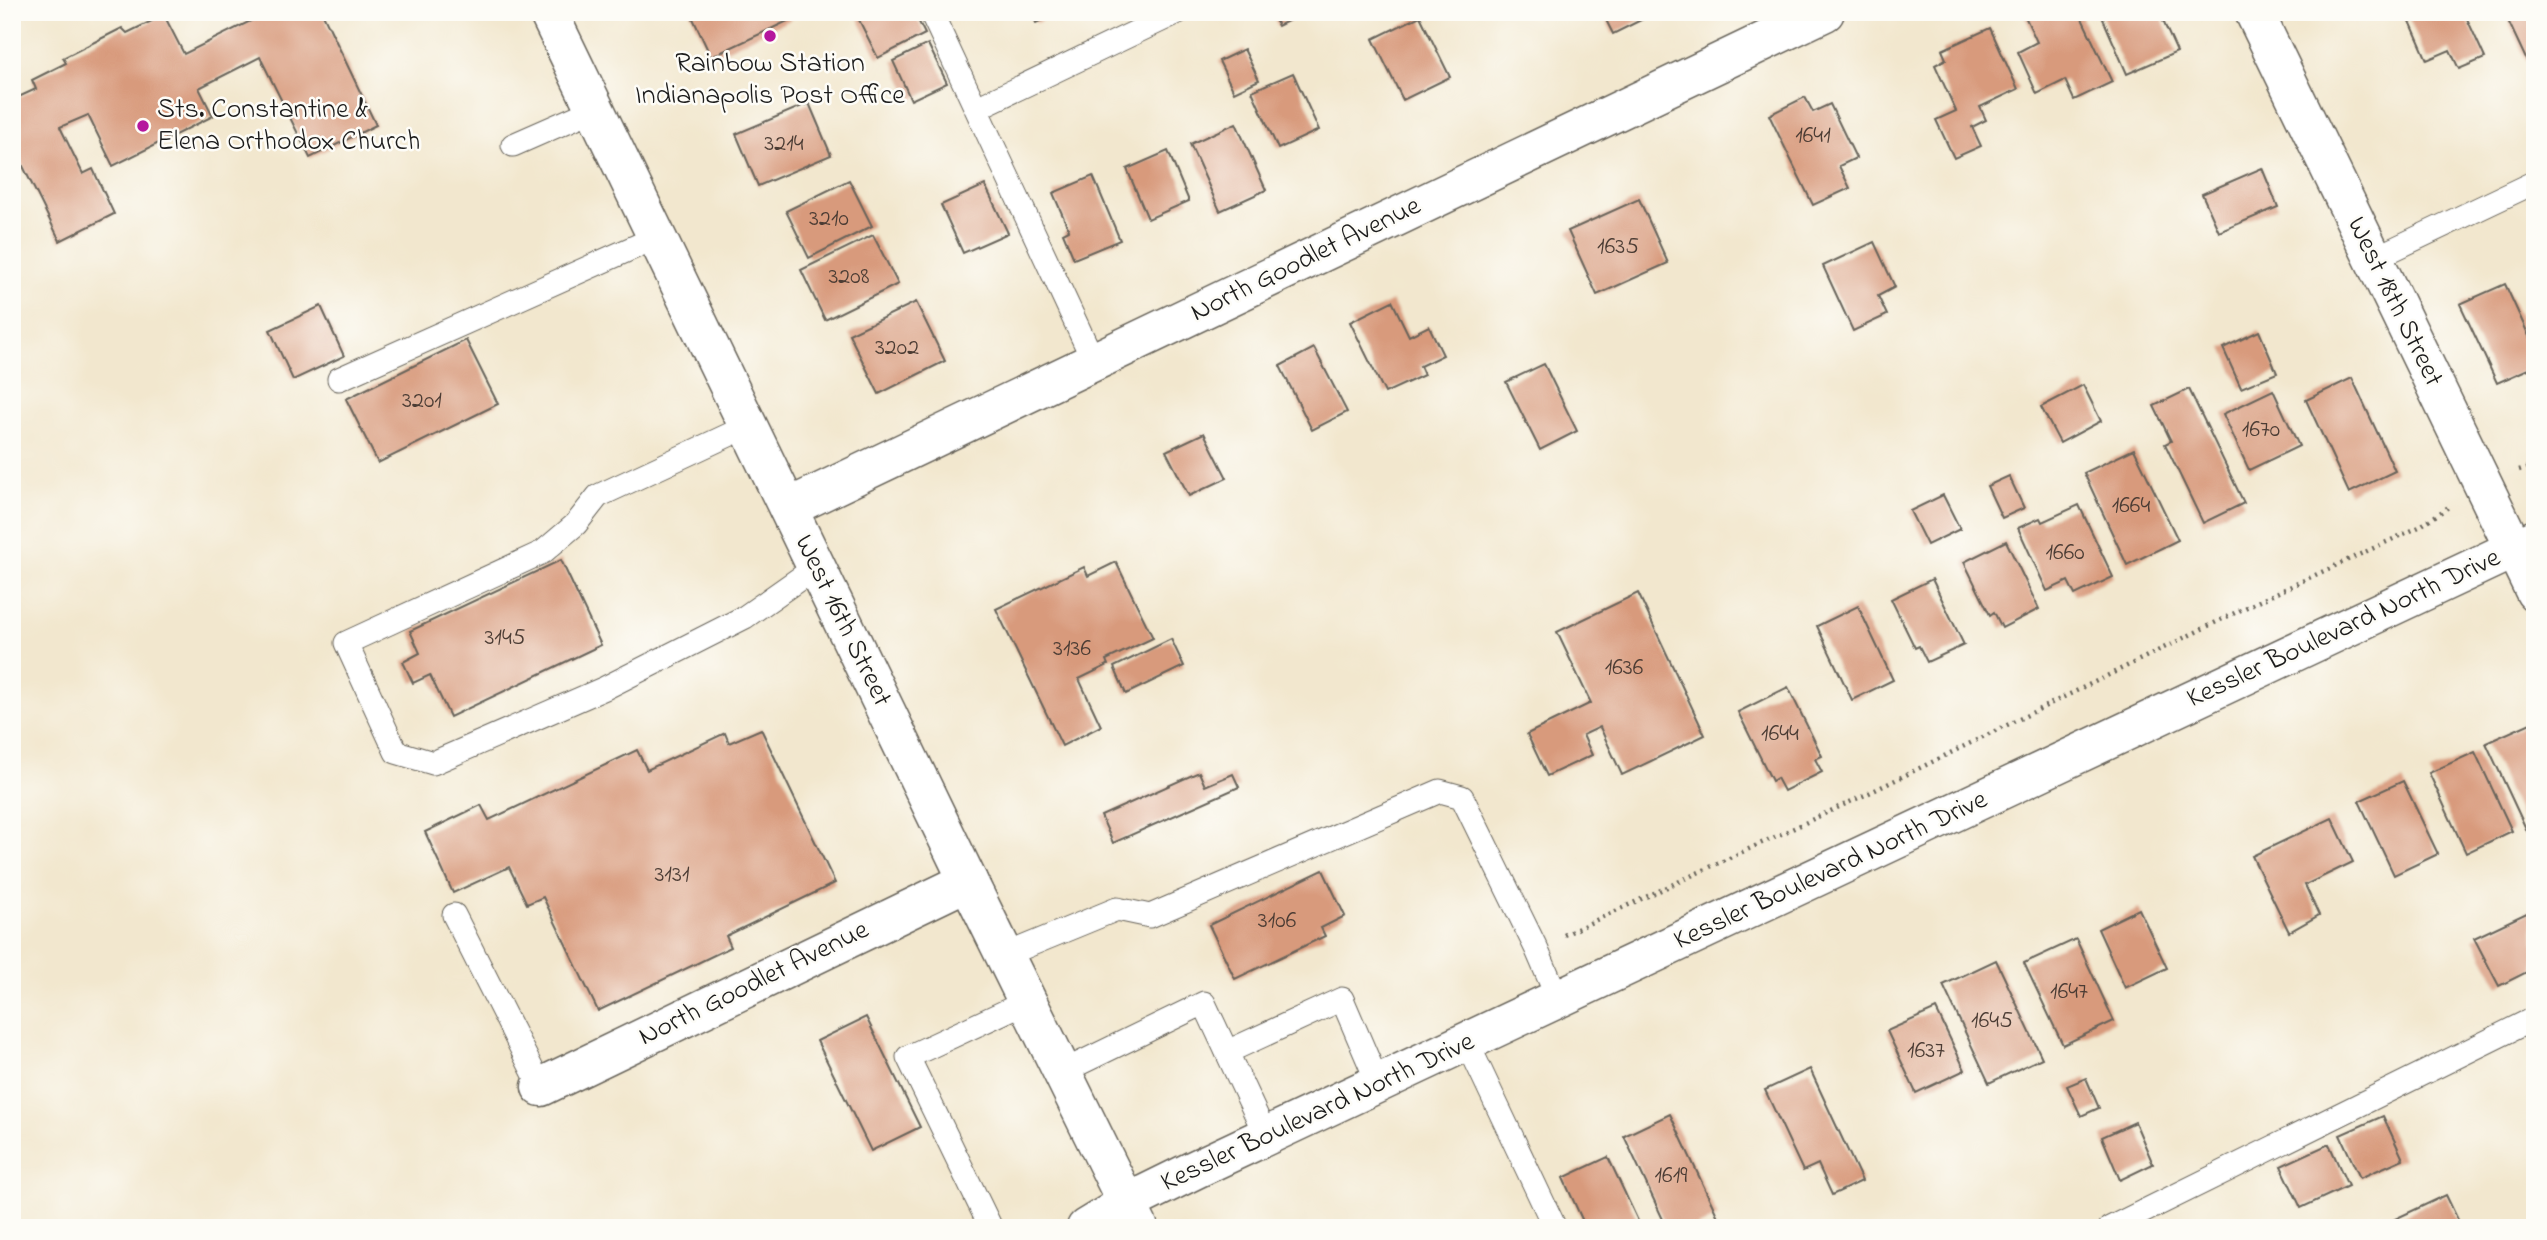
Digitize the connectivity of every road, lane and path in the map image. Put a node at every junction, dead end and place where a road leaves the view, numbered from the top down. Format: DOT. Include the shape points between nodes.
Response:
graph roads {
  1 [pos="931,12"];
  2 [pos="1178,12"];
  3 [pos="1825,12"];
  4 [pos="2254,12"];
  5 [pos="556,15"];
  6 [pos="977,108"];
  7 [pos="595,109"];
  8 [pos="513,145"];
  9 [pos="2535,182"];
  10 [pos="657,237"];
  11 [pos="2374,259"];
  12 [pos="1094,362"];
  13 [pos="339,379"];
  14 [pos="748,426"];
  15 [pos="2535,465"];
  16 [pos="2481,482"];
  17 [pos="788,508"];
  18 [pos="2524,544"];
  19 [pos="817,567"];
  20 [pos="2535,592"];
  21 [pos="968,881"];
  22 [pos="454,915"];
  23 [pos="1536,948"];
  24 [pos="1005,955"];
  25 [pos="1558,999"];
  26 [pos="1028,1001"];
  27 [pos="2535,1018"];
  28 [pos="1467,1042"];
  29 [pos="1227,1052"];
  30 [pos="1062,1072"];
  31 [pos="1378,1083"];
  32 [pos="541,1087"];
  33 [pos="1266,1136"];
  34 [pos="1133,1216"];
  35 [pos="992,1228"];
  36 [pos="1086,1228"];
  37 [pos="1555,1228"];
  38 [pos="2110,1228"];
  1 -- 6 [label="lane"];
  2 -- 6 [label="lane"];
  3 -- 12 [label="main road, North Goodlet Avenue"];
  4 -- 11 [label="main road, West 18th Street"];
  5 -- 7 [label="main road, West 16th Street"];
  6 -- 12 [label="lane"];
  7 -- 8 [label="lane"];
  7 -- 10 [label="main road, West 16th Street"];
  9 -- 11 [label="lane"];
  10 -- 13 [label="lane"];
  10 -- 14 [label="main road, West 16th Street"];
  11 -- 16 [label="main road, West 18th Street"];
  12 -- 17 [label="main road, North Goodlet Avenue"];
  14 -- 17 [label="main road, West 16th Street"];
  14 -- 19 [label="lane" via="598,496 576,524 543,552 346,643 396,752 433,763 581,699 746,617"];
  15 -- 16 [label="path"];
  16 -- 18 [label="main road, West 18th Street"];
  16 -- 23 [label="path" via="2419,527"];
  17 -- 19 [label="main road, West 16th Street"];
  18 -- 20 [label="main road, West 18th Street"];
  18 -- 25 [label="main road, Kessler Boulevard North Drive"];
  19 -- 21 [label="main road, West 16th Street"];
  21 -- 24 [label="main road, West 16th Street"];
  21 -- 32 [label="main road, North Goodlet Avenue"];
  22 -- 32 [label="lane"];
  23 -- 24 [label="lane" via="1462,797 1440,791 1150,916 1118,909"];
  23 -- 25 [label="lane"];
  24 -- 26 [label="main road, West 16th Street"];
  25 -- 28 [label="main road, Kessler Boulevard North Drive"];
  26 -- 30 [label="main road, West 16th Street"];
  26 -- 35 [label="lane" via="908,1057"];
  27 -- 38 [label="lane"];
  28 -- 31 [label="main road, Kessler Boulevard North Drive"];
  28 -- 37 [label="lane"];
  29 -- 30 [label="lane" via="1204,1003"];
  29 -- 31 [label="lane" via="1342,999"];
  29 -- 33 [label="lane"];
  30 -- 34 [label="main road, West 16th Street"];
  31 -- 33 [label="main road, Kessler Boulevard North Drive"];
  33 -- 34 [label="main road, Kessler Boulevard North Drive"];
  34 -- 36 [label="main road, Kessler Boulevard North Drive"];
}
